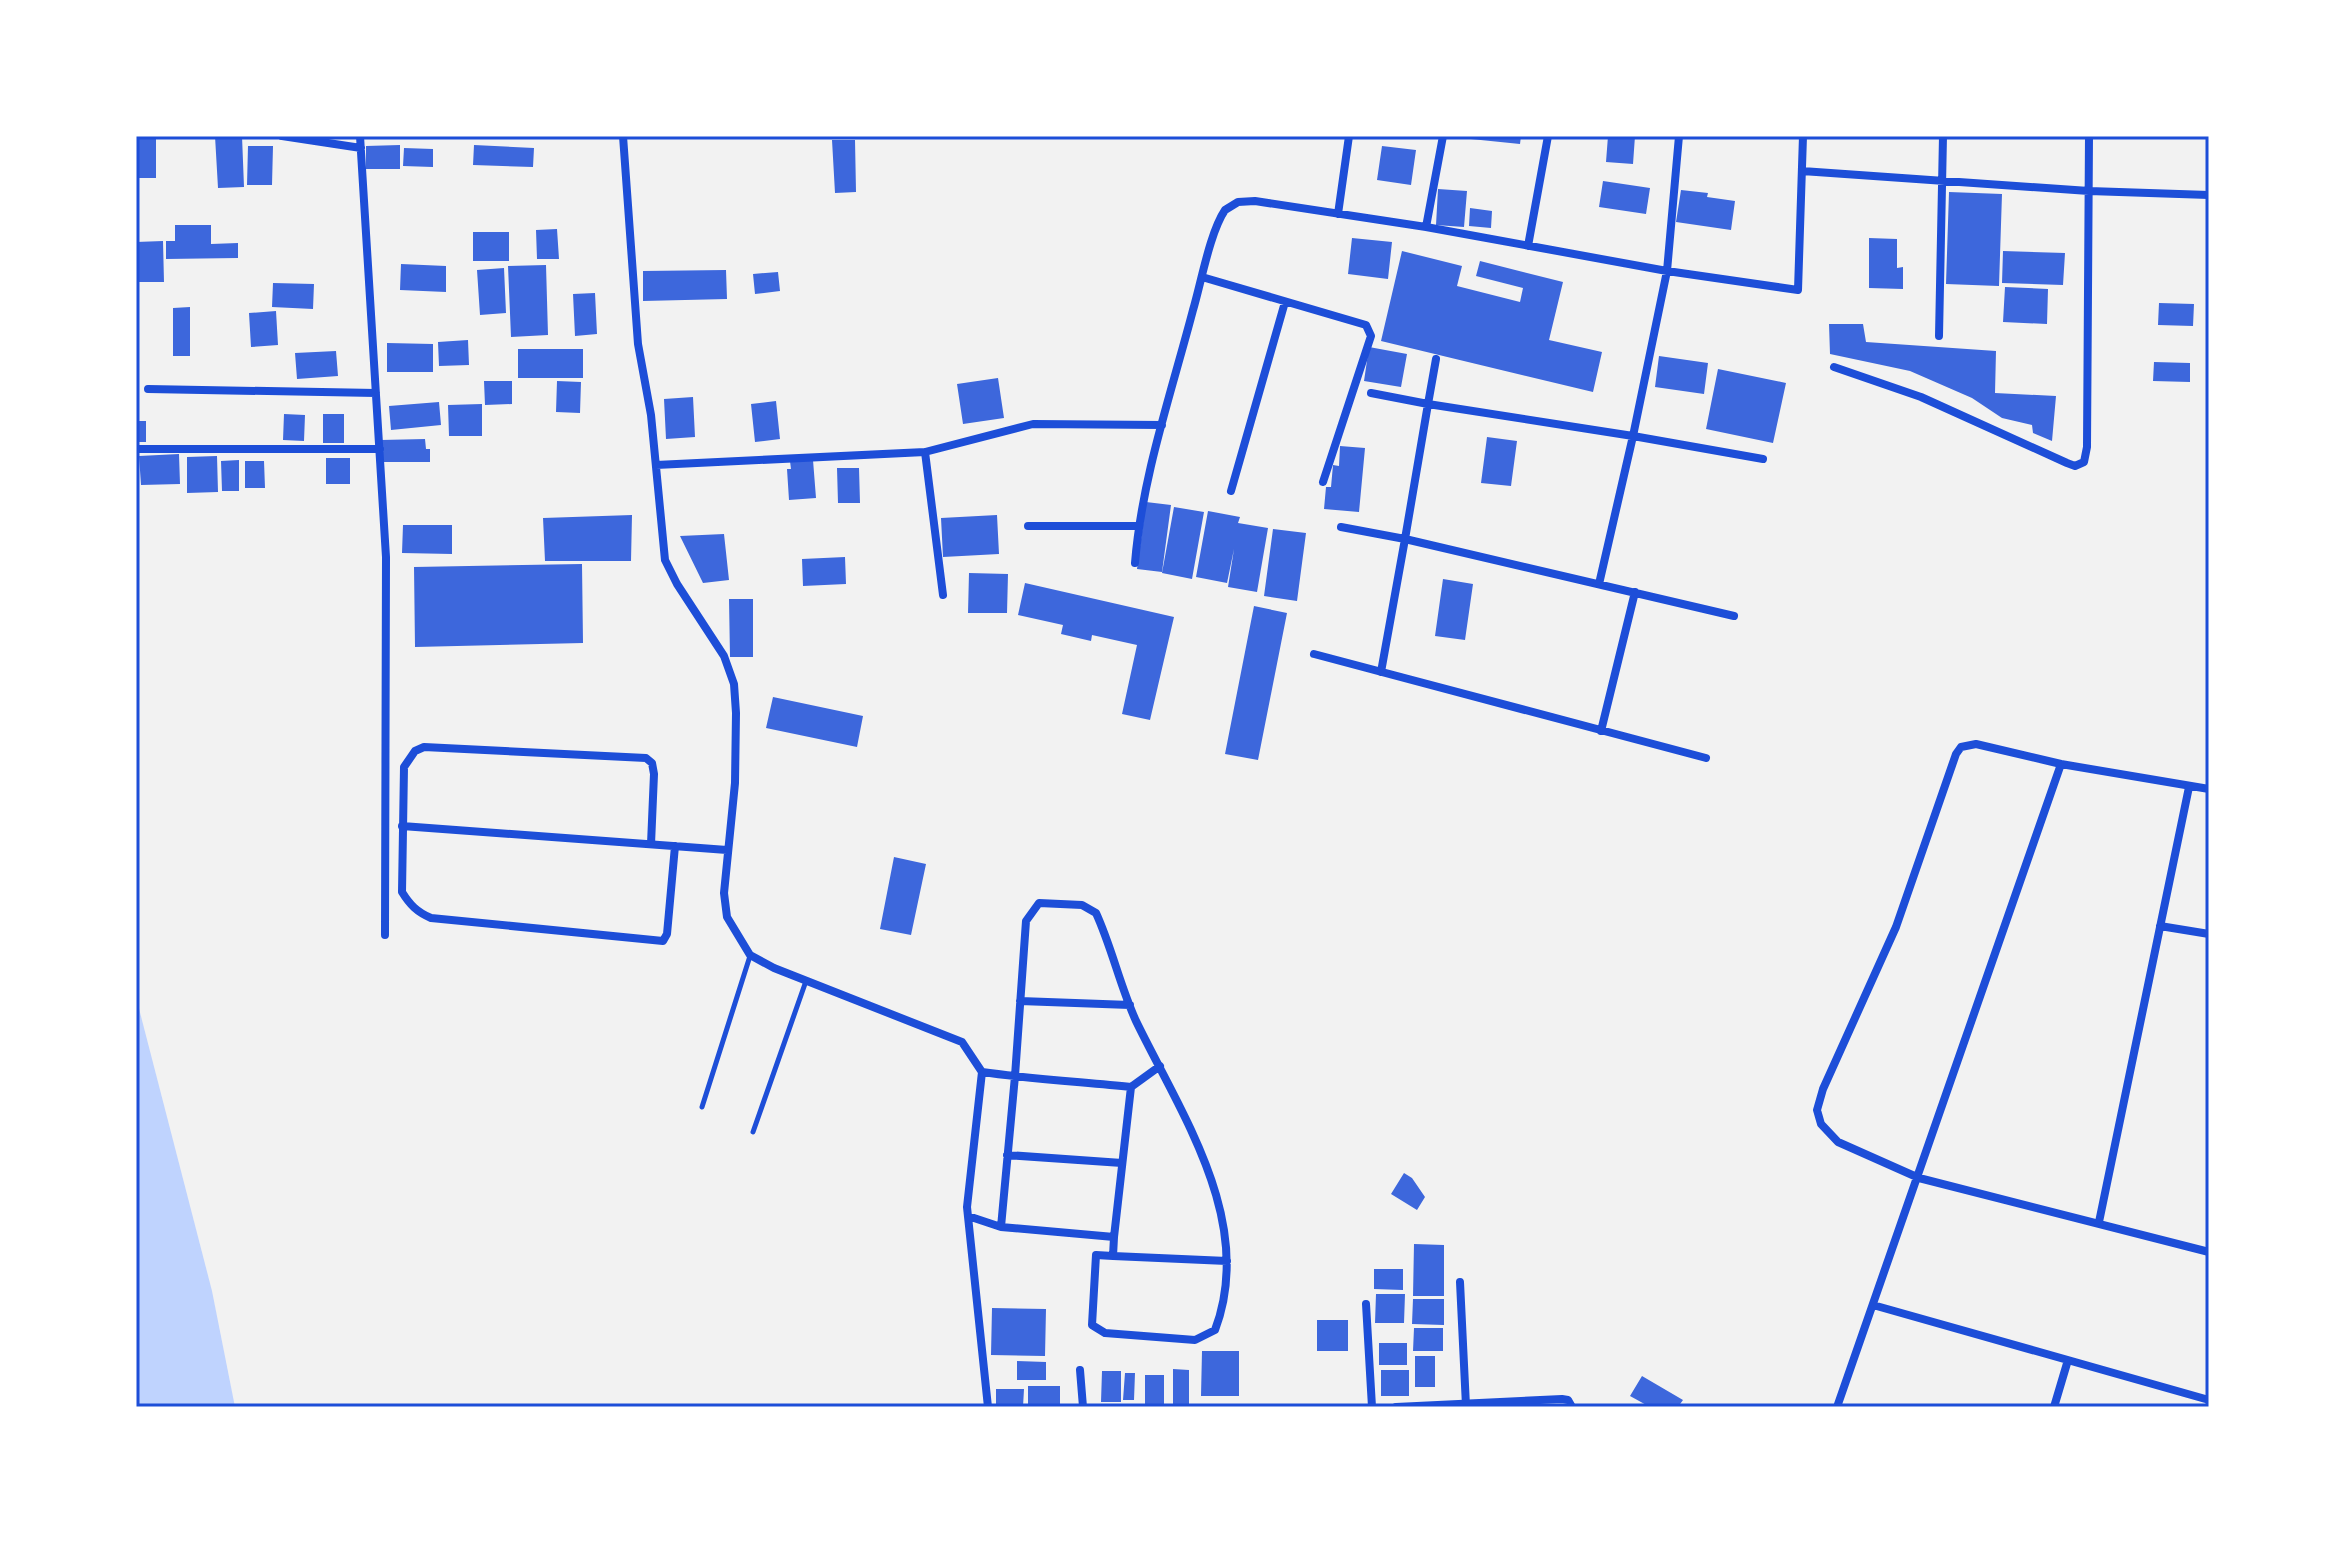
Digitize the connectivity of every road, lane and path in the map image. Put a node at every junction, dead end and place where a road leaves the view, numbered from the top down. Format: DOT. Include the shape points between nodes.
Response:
graph roads {
  1 [pos="282,136"];
  2 [pos="360,136"];
  3 [pos="623,136"];
  4 [pos="1349,136"];
  5 [pos="1443,136"];
  6 [pos="1548,136"];
  7 [pos="1679,136"];
  8 [pos="1803,136"];
  9 [pos="1943,136"];
  10 [pos="2089,136"];
  11 [pos="361,148"];
  12 [pos="1802,171"];
  13 [pos="1941,181"];
  14 [pos="2089,191"];
  15 [pos="2209,195"];
  16 [pos="1338,214"];
  17 [pos="1426,227"];
  18 [pos="1528,246"];
  19 [pos="1667,271"];
  20 [pos="1202,277"];
  21 [pos="1285,302"];
  22 [pos="1939,336"];
  23 [pos="1436,359"];
  24 [pos="1834,367"];
  25 [pos="148,389"];
  26 [pos="376,393"];
  27 [pos="1371,393"];
  28 [pos="1428,404"];
  29 [pos="1162,425"];
  30 [pos="1633,436"];
  31 [pos="136,449"];
  32 [pos="380,449"];
  33 [pos="925,452"];
  34 [pos="1763,459"];
  35 [pos="656,465"];
  36 [pos="1323,482"];
  37 [pos="1231,491"];
  38 [pos="1028,526"];
  39 [pos="1138,526"];
  40 [pos="1341,527"];
  41 [pos="1405,539"];
  42 [pos="1135,563"];
  43 [pos="1599,584"];
  44 [pos="1635,592"];
  45 [pos="943,595"];
  46 [pos="1734,616"];
  47 [pos="1314,654"];
  48 [pos="1381,672"];
  49 [pos="1601,731"];
  50 [pos="1706,758"];
  51 [pos="2061,764"];
  52 [pos="2189,787"];
  53 [pos="2209,789"];
  54 [pos="402,826"];
  55 [pos="651,844"];
  56 [pos="675,846"];
  57 [pos="727,850"];
  58 [pos="2160,926"];
  59 [pos="2209,934"];
  60 [pos="385,935"];
  61 [pos="750,955"];
  62 [pos="806,981"];
  63 [pos="1020,1001"];
  64 [pos="1130,1005"];
  65 [pos="1160,1066"];
  66 [pos="982,1072"];
  67 [pos="1015,1076"];
  68 [pos="1131,1087"];
  69 [pos="702,1107"];
  70 [pos="753,1132"];
  71 [pos="1007,1155"];
  72 [pos="1122,1163"];
  73 [pos="1919,1178"];
  74 [pos="968,1216"];
  75 [pos="2099,1222"];
  76 [pos="1001,1227"];
  77 [pos="1114,1237"];
  78 [pos="2209,1252"];
  79 [pos="1113,1256"];
  80 [pos="1227,1261"];
  81 [pos="1460,1282"];
  82 [pos="1366,1304"];
  83 [pos="1873,1305"];
  84 [pos="2068,1360"];
  85 [pos="1080,1370"];
  86 [pos="2209,1400"];
  87 [pos="1466,1405"];
  88 [pos="988,1407"];
  89 [pos="1083,1407"];
  90 [pos="1372,1407"];
  91 [pos="1396,1407"];
  92 [pos="1572,1407"];
  93 [pos="1837,1407"];
  94 [pos="2054,1407"];
  1 -- 11 [label="street"];
  2 -- 11 [label="street"];
  3 -- 35 [label="street" via="638,344"];
  4 -- 16 [label="street"];
  5 -- 17 [label="street"];
  6 -- 18 [label="street"];
  7 -- 19 [label="street"];
  8 -- 12 [label="street"];
  9 -- 13 [label="street"];
  10 -- 14 [label="street"];
  11 -- 26 [label="street"];
  12 -- 13 [label="street"];
  12 -- 19 [label="street" via="1798,290"];
  13 -- 14 [label="street"];
  13 -- 22 [label="street"];
  14 -- 15 [label="street"];
  14 -- 24 [label="street" via="2084,462 2067,463 1921,397"];
  16 -- 17 [label="street"];
  16 -- 20 [label="street" via="1238,202 1221,216"];
  17 -- 18 [label="street"];
  18 -- 19 [label="street"];
  19 -- 30 [label="street"];
  20 -- 21 [label="street"];
  20 -- 29 [label="street"];
  21 -- 36 [label="street" via="1370,330"];
  21 -- 37 [label="street"];
  23 -- 28 [label="street"];
  25 -- 26 [label="street"];
  26 -- 32 [label="street"];
  27 -- 28 [label="street"];
  28 -- 30 [label="street"];
  28 -- 41 [label="street"];
  29 -- 33 [label="street" via="1033,424"];
  29 -- 39 [label="street"];
  30 -- 34 [label="street"];
  30 -- 43 [label="street"];
  31 -- 32 [label="street"];
  32 -- 60 [label="street" via="386,557"];
  33 -- 35 [label="street"];
  33 -- 45 [label="street"];
  35 -- 57 [label="street" via="665,560 724,656 734,684 735,783"];
  38 -- 39 [label="street"];
  39 -- 42 [label="street"];
  40 -- 41 [label="street"];
  41 -- 43 [label="street"];
  41 -- 48 [label="street"];
  43 -- 44 [label="street"];
  44 -- 46 [label="street"];
  44 -- 49 [label="street"];
  47 -- 48 [label="street"];
  48 -- 49 [label="street"];
  49 -- 50 [label="street"];
  51 -- 52 [label="street"];
  51 -- 73 [label="street"];
  51 -- 73 [label="street" via="1976,744 1961,747 1896,927 1823,1089 1817,1110 1821,1124 1838,1142"];
  52 -- 53 [label="street"];
  52 -- 58 [label="street"];
  54 -- 55 [label="street"];
  54 -- 55 [label="street" via="404,767 424,747 638,757 652,763 654,774"];
  54 -- 56 [label="street" via="402,892 420,914 655,942 667,934"];
  55 -- 56 [label="street"];
  56 -- 57 [label="street"];
  57 -- 61 [label="street" via="727,917"];
  58 -- 59 [label="street"];
  58 -- 75 [label="street"];
  61 -- 62 [label="street"];
  61 -- 69 [label="lane"];
  62 -- 66 [label="street" via="962,1042"];
  62 -- 70 [label="lane"];
  63 -- 64 [label="street"];
  63 -- 64 [label="street" via="1026,921 1039,903 1082,905 1096,913"];
  63 -- 67 [label="street"];
  64 -- 65 [label="street"];
  65 -- 68 [label="street"];
  65 -- 80 [label="street" via="1211,1180"];
  66 -- 67 [label="street"];
  66 -- 74 [label="street"];
  67 -- 68 [label="street"];
  67 -- 71 [label="street"];
  68 -- 72 [label="street"];
  71 -- 72 [label="street"];
  71 -- 76 [label="street"];
  72 -- 77 [label="street"];
  73 -- 75 [label="street"];
  73 -- 83 [label="street"];
  74 -- 76 [label="street"];
  74 -- 88 [label="street"];
  75 -- 78 [label="street"];
  76 -- 77 [label="street"];
  77 -- 79 [label="street"];
  79 -- 80 [label="street"];
  79 -- 80 [label="street" via="1096,1255 1092,1325 1105,1333 1195,1340 1215,1330"];
  81 -- 87 [label="street"];
  82 -- 90 [label="street"];
  83 -- 84 [label="street"];
  83 -- 93 [label="street"];
  84 -- 86 [label="street"];
  84 -- 94 [label="street"];
  85 -- 89 [label="street"];
  87 -- 91 [label="street"];
  87 -- 92 [label="street" via="1562,1399"];
}
